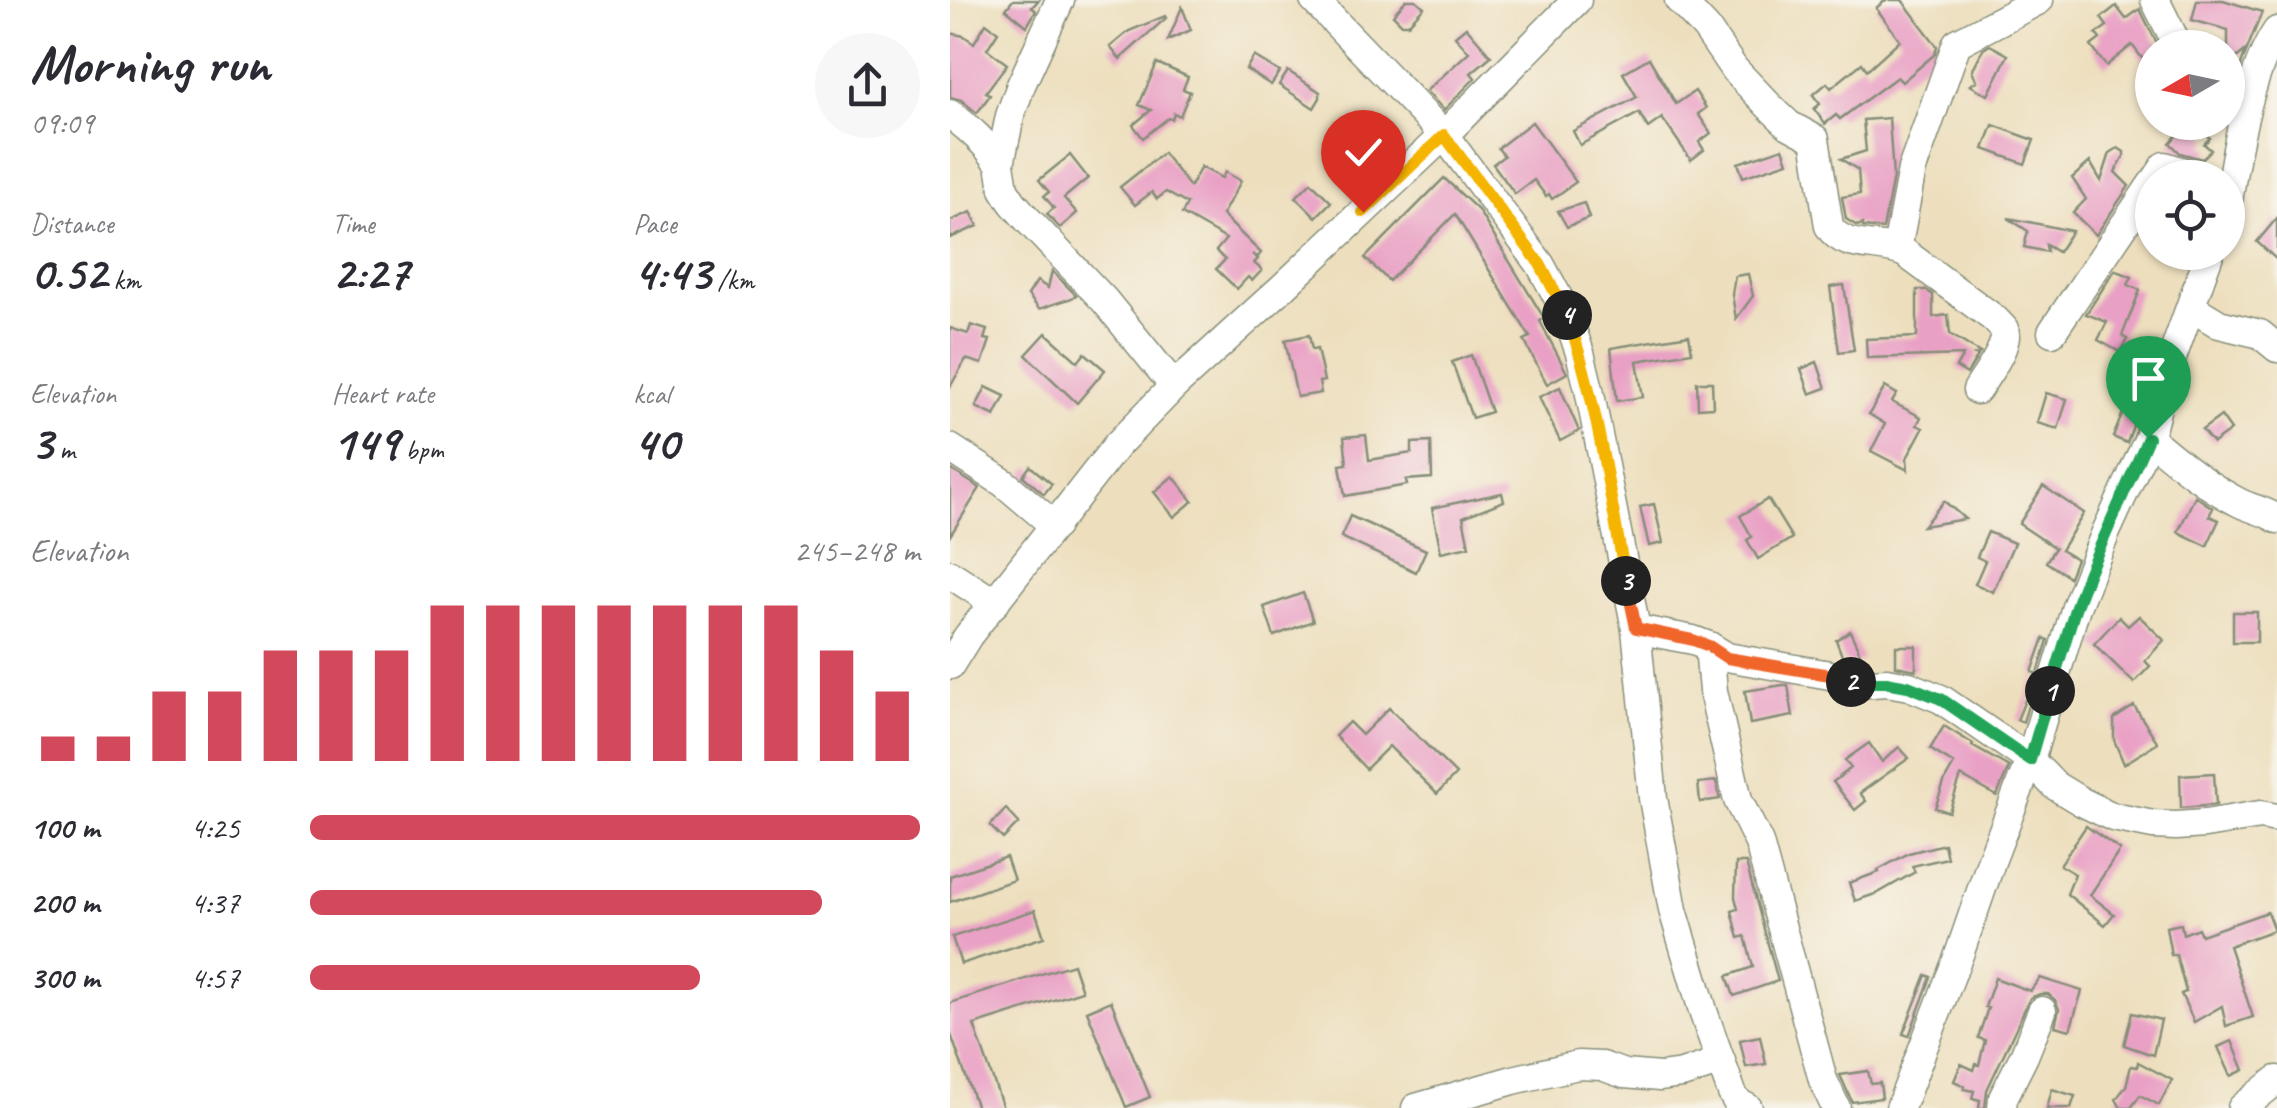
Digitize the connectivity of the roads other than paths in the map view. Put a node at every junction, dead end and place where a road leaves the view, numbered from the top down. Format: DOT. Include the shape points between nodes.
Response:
graph roads {
  1 [pos="1060,0"];
  2 [pos="1314,0"];
  3 [pos="1578,0"];
  4 [pos="1679,0"];
  5 [pos="2038,0"];
  6 [pos="2155,0"];
  7 [pos="2170,30"];
  8 [pos="2277,32"];
  9 [pos="950,114"];
  10 [pos="1444,135"];
  11 [pos="2236,160"];
  12 [pos="1000,164"];
  13 [pos="2135,209"];
  14 [pos="1897,249"];
  15 [pos="2203,270"];
  16 [pos="2190,306"];
  17 [pos="2052,332"];
  18 [pos="2277,348"];
  19 [pos="1174,386"];
  20 [pos="1977,390"];
  21 [pos="2148,438"];
  22 [pos="950,448"];
  23 [pos="2277,519"];
  24 [pos="1056,526"];
  25 [pos="950,574"];
  26 [pos="995,603"];
  27 [pos="1636,628"];
  28 [pos="1709,646"];
  29 [pos="950,666"];
  30 [pos="2030,760"];
  31 [pos="2277,818"];
  32 [pos="2042,1011"];
  33 [pos="1722,1061"];
  34 [pos="2277,1080"];
  35 [pos="1416,1108"];
  36 [pos="1748,1108"];
  37 [pos="1836,1108"];
  38 [pos="1900,1108"];
  39 [pos="2002,1108"];
  40 [pos="2242,1108"];
  1 -- 12 [label="street" via="1021,85"];
  2 -- 10 [label="street"];
  3 -- 10 [label="street"];
  4 -- 14 [label="street" via="1770,107 1815,139 1835,237"];
  5 -- 14 [label="street" via="1957,43 1912,170"];
  6 -- 7 [label="street"];
  8 -- 11 [label="street" via="2263,59"];
  9 -- 12 [label="street"];
  10 -- 19 [label="street"];
  10 -- 27 [label="street" via="1540,264 1566,312 1590,389"];
  12 -- 19 [label="street" via="1013,203 1106,301"];
  13 -- 17 [label="street"];
  14 -- 20 [label="street" via="2003,328 2003,346"];
  15 -- 16 [label="street"];
  16 -- 18 [label="street" via="2219,324 2260,334"];
  16 -- 21 [label="street"];
  19 -- 24 [label="street" via="1117,445"];
  21 -- 23 [label="street" via="2197,478"];
  21 -- 30 [label="street" via="2076,606"];
  22 -- 24 [label="street"];
  24 -- 26 [label="street"];
  25 -- 26 [label="street"];
  26 -- 29 [label="street"];
  27 -- 28 [label="street"];
  27 -- 33 [label="street" via="1652,798 1672,910"];
  28 -- 30 [label="street" via="1727,658 1856,684 1908,686 1941,699"];
  28 -- 37 [label="street" via="1738,800 1759,843"];
  30 -- 31 [label="street" via="2054,785 2113,817 2176,826"];
  30 -- 38 [label="street"];
  32 -- 39 [label="street"];
  33 -- 35 [label="street" via="1660,1077 1578,1066"];
  33 -- 36 [label="street" via="1732,1093"];
  34 -- 40 [label="street"];
}
